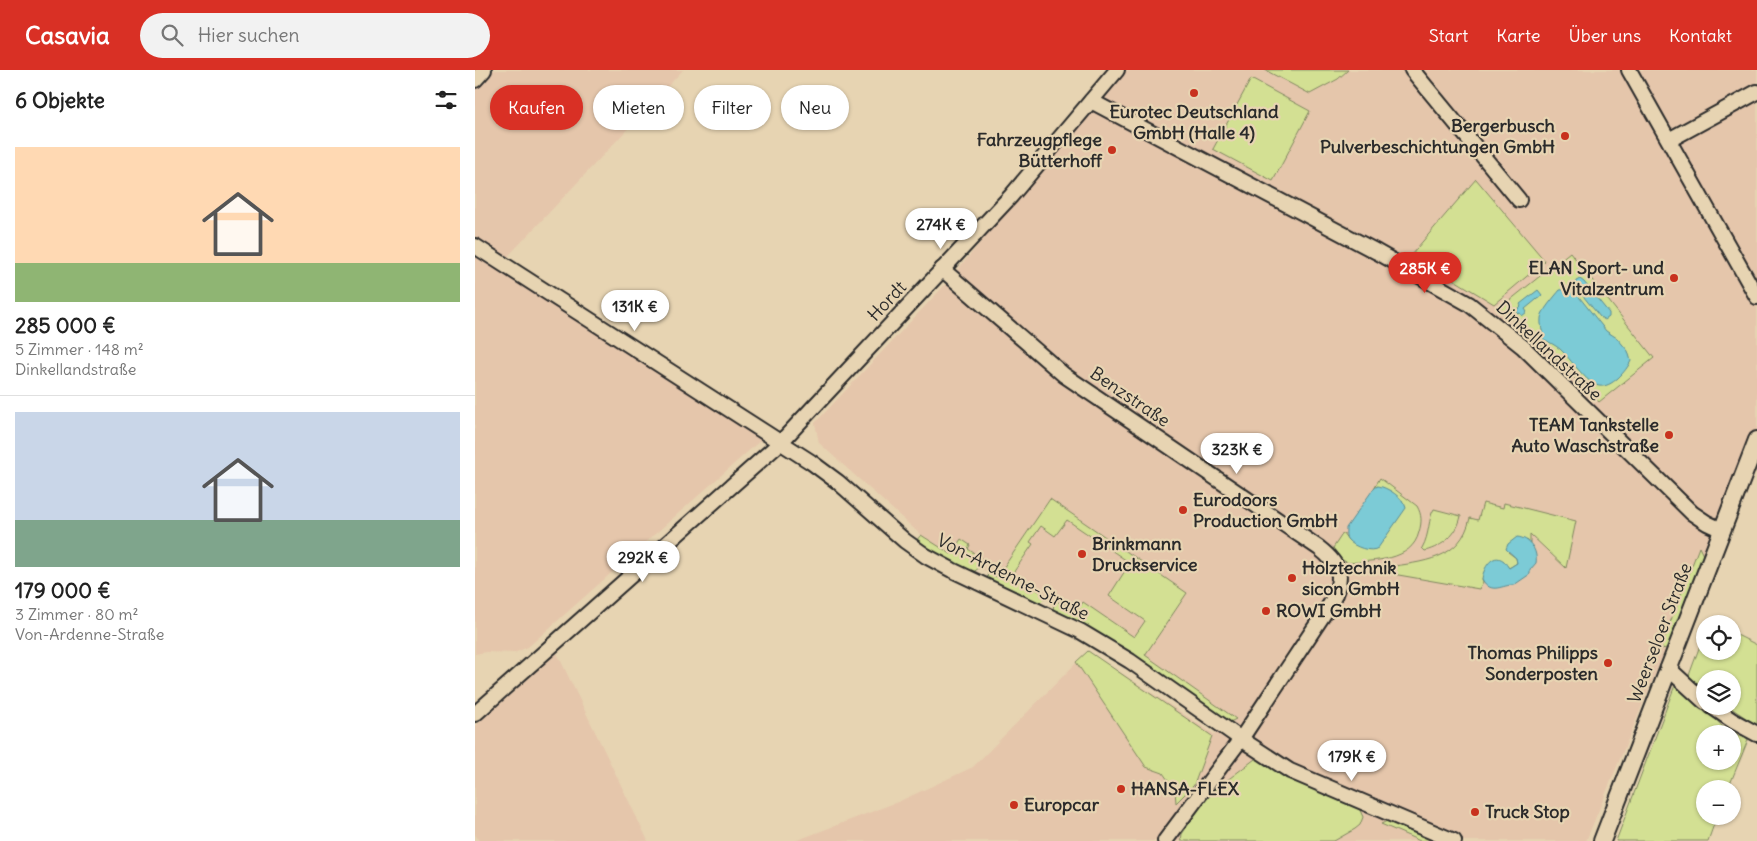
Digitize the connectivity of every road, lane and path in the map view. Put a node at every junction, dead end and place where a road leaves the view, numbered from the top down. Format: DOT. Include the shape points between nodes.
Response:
graph roads {
  1 [pos="484,70"];
  2 [pos="1117,70"];
  3 [pos="1412,70"];
  4 [pos="1629,70"];
  5 [pos="475,80"];
  6 [pos="1757,92"];
  7 [pos="1091,100"];
  8 [pos="1669,140"];
  9 [pos="1519,200"];
  10 [pos="475,246"];
  11 [pos="942,269"];
  12 [pos="1757,297"];
  13 [pos="1757,440"];
  14 [pos="780,443"];
  15 [pos="1722,530"];
  16 [pos="1668,668"];
  17 [pos="1696,694"];
  18 [pos="475,695"];
  19 [pos="488,702"];
  20 [pos="475,714"];
  21 [pos="1723,715"];
  22 [pos="1757,734"];
  23 [pos="1241,739"];
  24 [pos="1165,841"];
  25 [pos="1454,841"];
  26 [pos="1601,841"];
  1 -- 5 [label="street"];
  2 -- 7 [label="street, Hordt"];
  3 -- 9 [label="street"];
  4 -- 8 [label="street"];
  6 -- 8 [label="street"];
  7 -- 11 [label="street, Hordt" via="1011,196"];
  7 -- 15 [label="street, Dinkellandstraße" via="1469,304 1523,347 1692,514"];
  8 -- 12 [label="street"];
  10 -- 14 [label="street, Von-Ardenne-Straße"];
  11 -- 14 [label="street, Hordt"];
  11 -- 23 [label="street, Benzstraße" via="1064,375 1319,548 1337,566 1340,578 1331,603"];
  13 -- 15 [label="street, Weerseloer Straße"];
  14 -- 19 [label="street, Hordt"];
  14 -- 23 [label="street, Von-Ardenne-Straße" via="838,482 926,556 1080,631 1130,661"];
  15 -- 16 [label="street, Weerseloer Straße"];
  16 -- 17 [label="street"];
  16 -- 26 [label="street, Weerseloer Straße"];
  18 -- 19 [label="street"];
  19 -- 20 [label="street, Hordt"];
  21 -- 22 [label="street"];
  23 -- 24 [label="street, Benzstraße"];
  23 -- 25 [label="street, Von-Ardenne-Straße" via="1290,771"];
}
